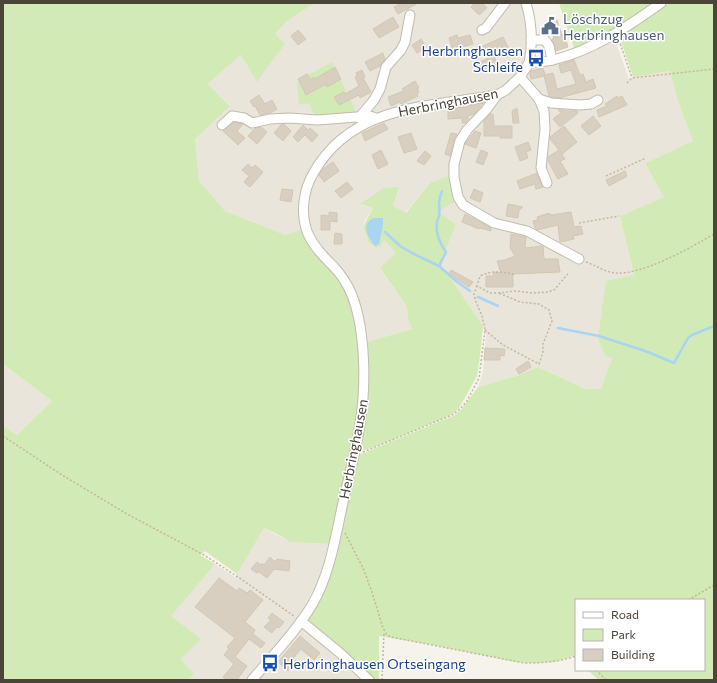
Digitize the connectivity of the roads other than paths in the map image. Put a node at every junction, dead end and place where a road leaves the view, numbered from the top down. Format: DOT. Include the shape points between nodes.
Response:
graph roads {
  1 [pos="505,3"];
  2 [pos="526,3"];
  3 [pos="661,3"];
  4 [pos="410,15"];
  5 [pos="482,30"];
  6 [pos="531,40"];
  7 [pos="552,60"];
  8 [pos="529,63"];
  9 [pos="520,77"];
  10 [pos="497,95"];
  11 [pos="539,99"];
  12 [pos="598,100"];
  13 [pos="359,117"];
  14 [pos="376,118"];
  15 [pos="222,125"];
  16 [pos="353,131"];
  17 [pos="547,183"];
  18 [pos="579,259"];
  19 [pos="301,621"];
  20 [pos="252,680"];
  21 [pos="369,680"];
  1 -- 5 [label="street"];
  2 -- 6 [label="street"];
  3 -- 7 [label="street" via="617,34 583,51"];
  4 -- 13 [label="street, Herbringhausen" via="401,50 386,67 374,100"];
  6 -- 7 [label="street" via="545,40"];
  6 -- 8 [label="street"];
  7 -- 8 [label="street"];
  8 -- 9 [label="street, Herbringhausen"];
  9 -- 10 [label="street, Herbringhausen"];
  9 -- 11 [label="street"];
  10 -- 14 [label="street, Herbringhausen" via="418,107"];
  10 -- 18 [label="street" via="460,141 454,164 458,197 462,205 494,223 527,231"];
  11 -- 12 [label="street" via="551,103 580,105"];
  11 -- 17 [label="street" via="544,111 545,129 541,168"];
  13 -- 14 [label="street, Herbringhausen"];
  13 -- 15 [label="street, Herbringhausen" via="317,120 270,119 252,123 244,118 232,116"];
  13 -- 16 [label="street, Herbringhausen" via="352,128"];
  14 -- 16 [label="street, Herbringhausen"];
  16 -- 19 [label="street, Herbringhausen" via="319,163 309,180 304,196 303,207 309,236 344,280 354,298 359,318 363,392 360,426 324,578"];
  19 -- 20 [label="street, Herbringhausen"];
  19 -- 21 [label="street"];
}
